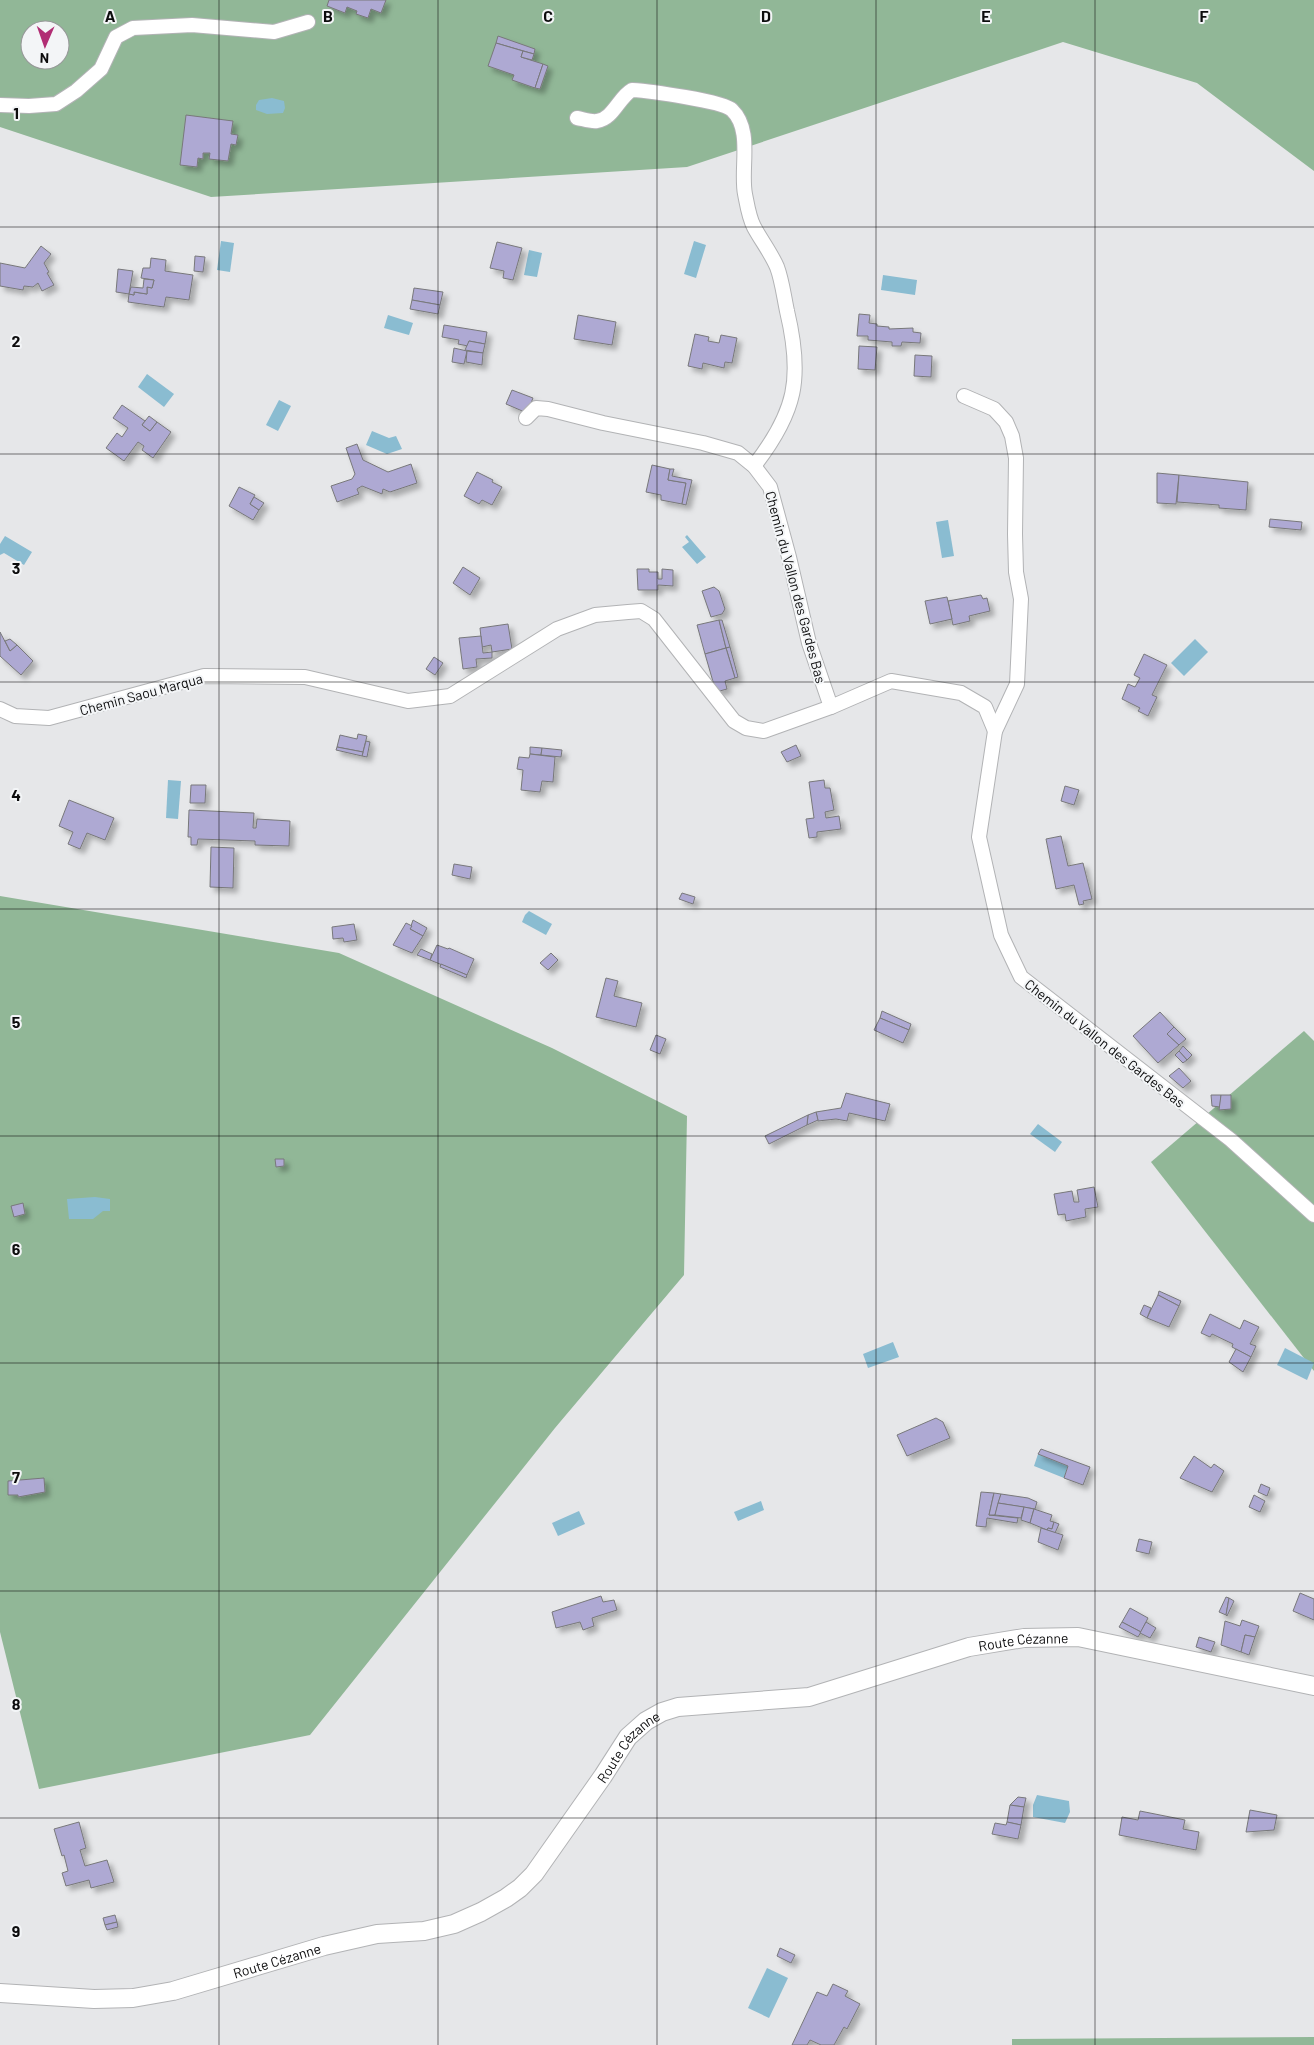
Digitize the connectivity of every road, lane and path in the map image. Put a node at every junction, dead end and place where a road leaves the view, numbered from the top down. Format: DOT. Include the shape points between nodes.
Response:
graph roads {
  1 [pos="308,22"];
  2 [pos="0,105"];
  3 [pos="577,118"];
  4 [pos="964,396"];
  5 [pos="526,418"];
  6 [pos="754,466"];
  7 [pos="831,707"];
  8 [pos="0,709"];
  9 [pos="995,731"];
  10 [pos="1314,1215"];
  11 [pos="1314,1686"];
  12 [pos="0,1993"];
  1 -- 2 [label="street" via="274,32 192,25 133,28 116,37 101,69 56,104"];
  3 -- 6 [label="street" via="597,121 608,116 632,90 718,103 731,108 739,118 744,136 745,192 753,225 777,267 794,342 796,378 786,418"];
  4 -- 9 [label="street, Chemin du Vallon des Gardes Bas" via="994,409 1006,422 1016,458 1016,572 1021,599 1017,684"];
  5 -- 6 [label="street, Chemin du Vallon des Gardes Bas" via="536,408 548,408 703,443 738,453"];
  6 -- 7 [label="street, Chemin du Vallon des Gardes Bas" via="770,487 809,643"];
  7 -- 8 [label="street, Chemin Saou Marqua" via="764,731 746,728 734,721 654,619 641,611 595,616 556,629 450,696 408,701 305,677 204,676 49,718 15,716"];
  7 -- 9 [label="street" via="891,681 961,693 985,706"];
  9 -- 10 [label="street, Chemin du Vallon des Gardes Bas" via="979,837 1001,935 1021,977 1231,1140"];
  11 -- 12 [label="street, Route Cézanne" via="1078,1637 1024,1638 969,1647 809,1697 678,1707 646,1721 628,1737 534,1874 520,1888 454,1924 424,1931 377,1934 324,1946 173,1990 133,1998"];
}
